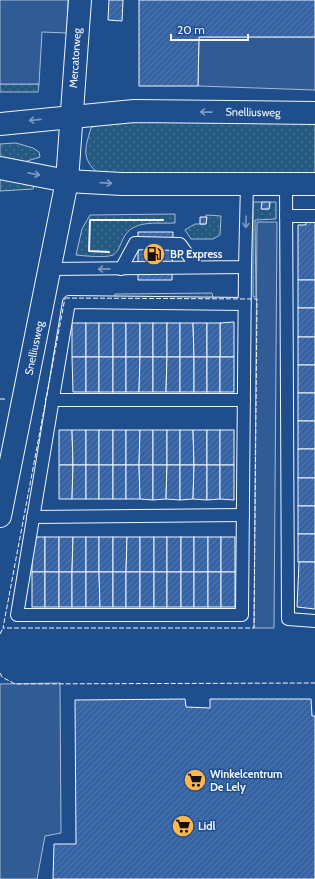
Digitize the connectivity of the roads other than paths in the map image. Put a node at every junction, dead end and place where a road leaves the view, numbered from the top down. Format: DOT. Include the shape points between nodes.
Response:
graph roads {
  1 [pos="80,0"];
  2 [pos="315,113"];
  3 [pos="71,116"];
  4 [pos="0,124"];
  5 [pos="0,168"];
  6 [pos="67,181"];
  7 [pos="247,183"];
  8 [pos="286,184"];
  9 [pos="315,184"];
  10 [pos="286,216"];
  11 [pos="315,216"];
  12 [pos="197,267"];
  13 [pos="245,267"];
  14 [pos="121,268"];
  15 [pos="50,269"];
  16 [pos="245,304"];
  17 [pos="52,400"];
  18 [pos="244,400"];
  19 [pos="243,514"];
  20 [pos="0,516"];
  21 [pos="33,517"];
  22 [pos="315,621"];
  1 -- 3 [label="street, Mercatorweg"];
  2 -- 3 [label="street, Snelliusweg, one-way" via="134,111"];
  3 -- 4 [label="street, Snelliusweg, one-way"];
  3 -- 6 [label="street, Snelliusweg"];
  5 -- 6 [label="street, one-way"];
  6 -- 7 [label="street, one-way" via="122,184"];
  6 -- 15 [label="street, Snelliusweg"];
  7 -- 8 [label="street"];
  7 -- 13 [label="lane, one-way"];
  8 -- 9 [label="street"];
  8 -- 10 [label="lane"];
  10 -- 11 [label="lane"];
  10 -- 22 [label="lane" via="288,619"];
  12 -- 13 [label="lane"];
  12 -- 14 [label="lane"];
  12 -- 14 [label="lane" via="180,244 135,243"];
  13 -- 16 [label="lane"];
  14 -- 15 [label="lane, one-way"];
  15 -- 20 [label="street, Snelliusweg"];
  16 -- 17 [label="lane" via="69,302"];
  16 -- 18 [label="lane"];
  17 -- 18 [label="lane"];
  17 -- 21 [label="lane"];
  18 -- 19 [label="lane"];
  19 -- 21 [label="lane"];
  19 -- 21 [label="lane" via="242,615 17,615"];
}
